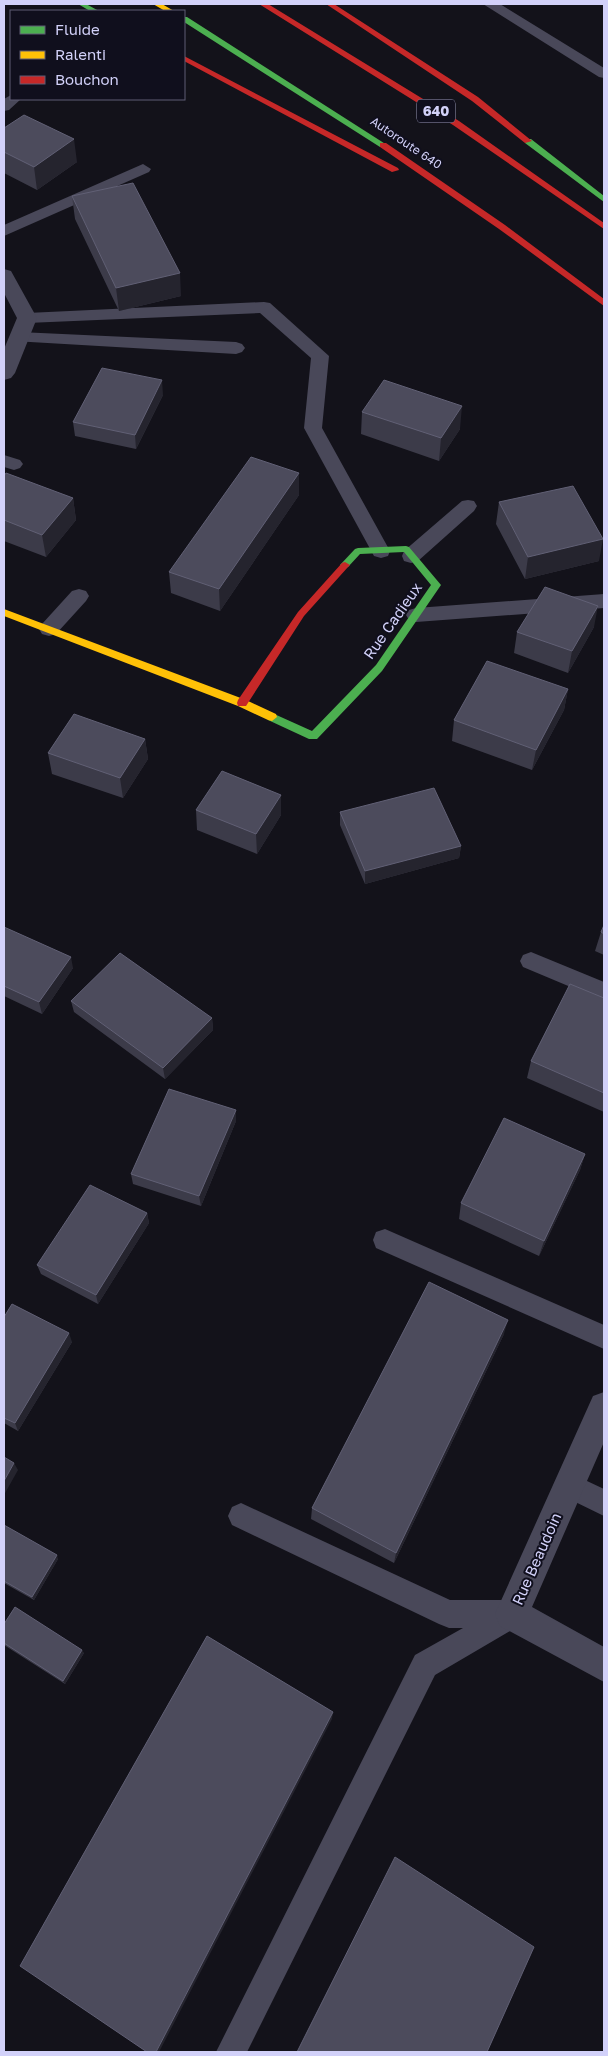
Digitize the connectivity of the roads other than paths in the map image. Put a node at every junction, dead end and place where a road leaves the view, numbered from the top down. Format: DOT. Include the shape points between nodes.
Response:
graph roads {
  1 [pos="81,4"];
  2 [pos="157,4"];
  3 [pos="263,4"];
  4 [pos="330,4"];
  5 [pos="490,4"];
  6 [pos="93,10"];
  7 [pos="168,10"];
  8 [pos="185,20"];
  9 [pos="185,59"];
  10 [pos="604,74"];
  11 [pos="143,170"];
  12 [pos="604,200"];
  13 [pos="604,227"];
  14 [pos="4,231"];
  15 [pos="508,231"];
  16 [pos="4,275"];
  17 [pos="604,303"];
  18 [pos="27,318"];
  19 [pos="19,337"];
  20 [pos="236,348"];
  21 [pos="4,373"];
  22 [pos="468,506"];
  23 [pos="381,551"];
  24 [pos="411,556"];
  25 [pos="79,596"];
  26 [pos="604,600"];
  27 [pos="4,612"];
  28 [pos="416,615"];
  29 [pos="49,629"];
  30 [pos="242,704"];
  31 [pos="531,961"];
  32 [pos="604,992"];
  33 [pos="385,1240"];
  34 [pos="604,1337"];
  35 [pos="604,1407"];
  36 [pos="570,1486"];
  37 [pos="604,1503"];
  38 [pos="241,1516"];
  39 [pos="512,1614"];
  40 [pos="604,1665"];
  41 [pos="231,2052"];
  1 -- 6 [label="main road"];
  2 -- 7 [label="main road"];
  3 -- 13 [label="main road, 640" via="456,123"];
  4 -- 12 [label="main road" via="475,99"];
  5 -- 10 [label="lane"];
  8 -- 15 [label="main road, Autoroute 640" via="337,114"];
  9 -- 15 [label="main road"];
  11 -- 14 [label="lane"];
  15 -- 17 [label="main road, Autoroute 640"];
  16 -- 18 [label="street"];
  18 -- 19 [label="street"];
  18 -- 23 [label="lane" via="264,307 320,356 313,428"];
  19 -- 20 [label="lane"];
  19 -- 21 [label="street"];
  22 -- 24 [label="lane"];
  23 -- 24 [label="main road" via="406,549"];
  23 -- 30 [label="main road" via="358,551 301,614"];
  24 -- 28 [label="main road, Rue Cadieux" via="436,585"];
  25 -- 29 [label="lane"];
  26 -- 28 [label="lane"];
  27 -- 29 [label="main road, Rue Cadieux"];
  28 -- 30 [label="main road, Rue Cadieux" via="379,668 314,736"];
  29 -- 30 [label="main road, Rue Cadieux"];
  31 -- 32 [label="lane"];
  33 -- 34 [label="lane"];
  35 -- 36 [label="street, Rue Beaudoin"];
  36 -- 37 [label="lane"];
  36 -- 39 [label="street, Rue Beaudoin"];
  38 -- 39 [label="lane" via="449,1614"];
  39 -- 40 [label="street, Rue Beaudoin"];
  39 -- 41 [label="lane" via="425,1665"];
}
